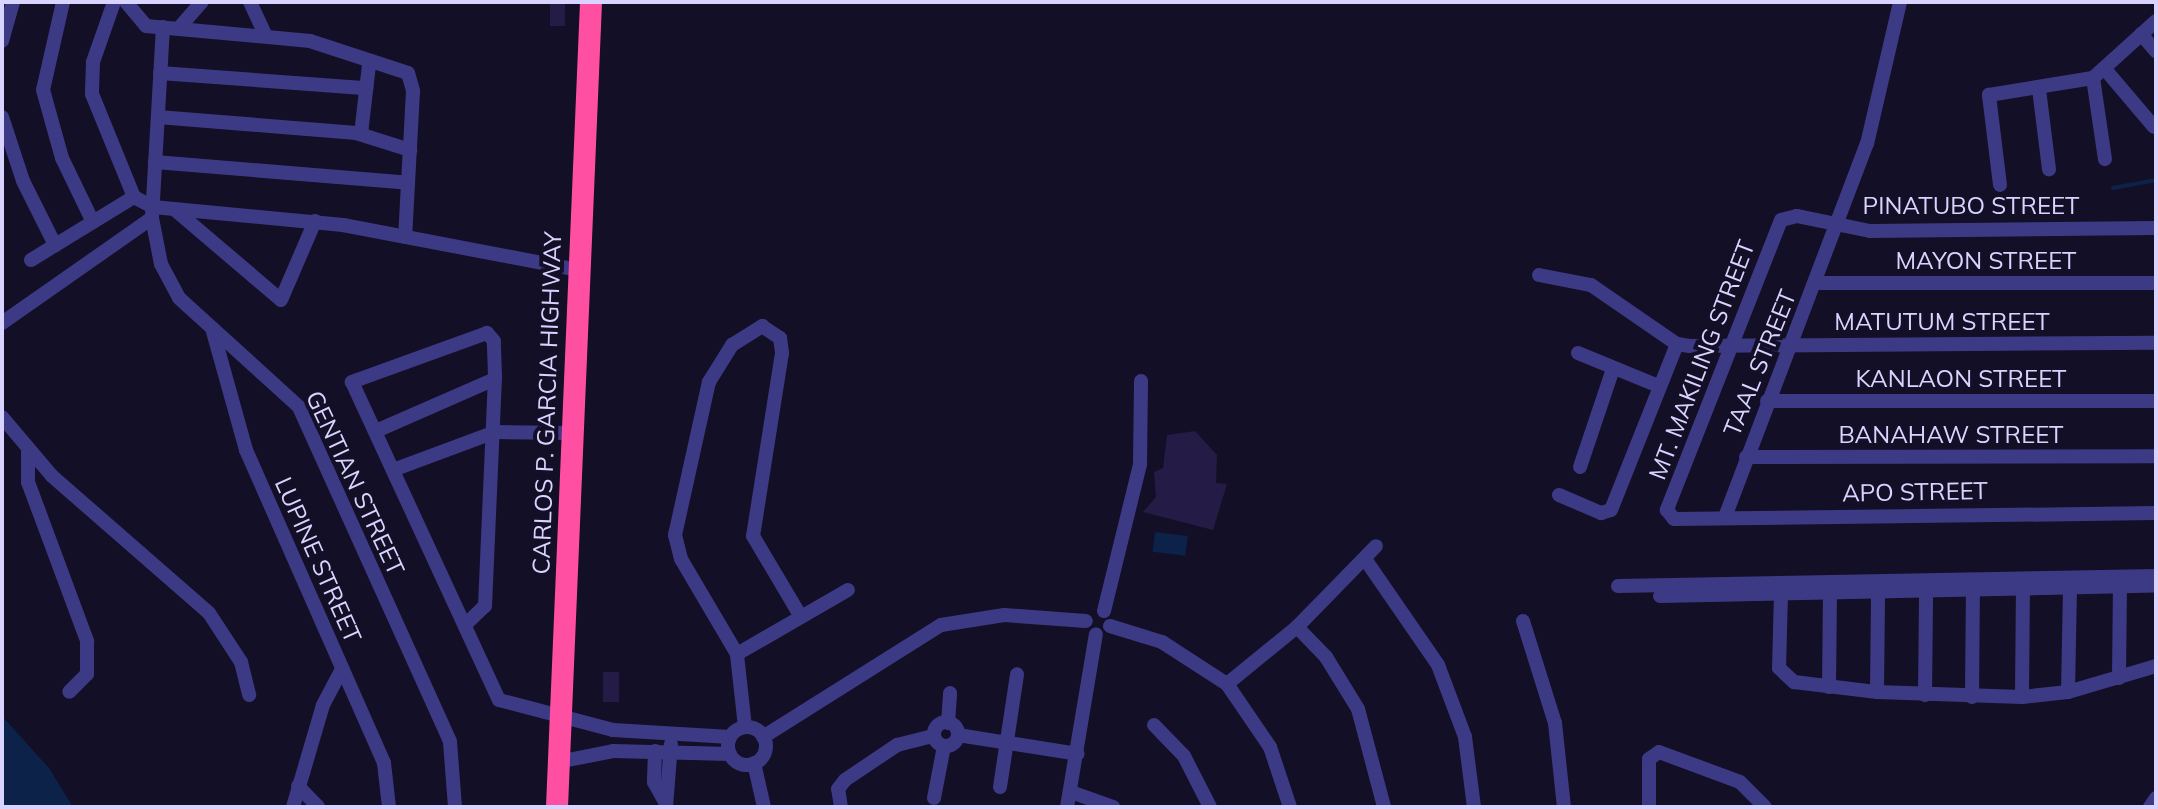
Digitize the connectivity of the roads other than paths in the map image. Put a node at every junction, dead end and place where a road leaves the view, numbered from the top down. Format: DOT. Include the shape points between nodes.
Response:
graph roads {
  1 [pos="13,2"];
  2 [pos="63,2"];
  3 [pos="114,2"];
  4 [pos="126,2"];
  5 [pos="202,2"];
  6 [pos="250,2"];
  7 [pos="591,2"];
  8 [pos="1900,2"];
  9 [pos="2156,21"];
  10 [pos="163,27"];
  11 [pos="179,28"];
  12 [pos="2141,34"];
  13 [pos="266,36"];
  14 [pos="2,41"];
  15 [pos="2156,51"];
  16 [pos="369,65"];
  17 [pos="2104,68"];
  18 [pos="160,73"];
  19 [pos="2093,78"];
  20 [pos="366,88"];
  21 [pos="2039,89"];
  22 [pos="2,117"];
  23 [pos="158,117"];
  24 [pos="2154,127"];
  25 [pos="361,134"];
  26 [pos="410,150"];
  27 [pos="2105,159"];
  28 [pos="155,162"];
  29 [pos="2049,169"];
  30 [pos="408,183"];
  31 [pos="2000,185"];
  32 [pos="134,197"];
  33 [pos="174,209"];
  34 [pos="152,213"];
  35 [pos="1786,217"];
  36 [pos="315,221"];
  37 [pos="93,222"];
  38 [pos="1837,225"];
  39 [pos="2156,228"];
  40 [pos="405,237"];
  41 [pos="55,245"];
  42 [pos="31,260"];
  43 [pos="578,270"];
  44 [pos="1539,275"];
  45 [pos="1816,283"];
  46 [pos="2156,283"];
  47 [pos="2,323"];
  48 [pos="212,327"];
  49 [pos="2156,343"];
  50 [pos="1677,344"];
  51 [pos="1792,344"];
  52 [pos="1729,345"];
  53 [pos="1578,353"];
  54 [pos="1613,369"];
  55 [pos="495,379"];
  56 [pos="1141,381"];
  57 [pos="1656,385"];
  58 [pos="1767,401"];
  59 [pos="2156,401"];
  60 [pos="2,417"];
  61 [pos="376,431"];
  62 [pos="495,432"];
  63 [pos="571,433"];
  64 [pos="28,452"];
  65 [pos="2156,456"];
  66 [pos="1746,457"];
  67 [pos="1580,467"];
  68 [pos="393,470"];
  69 [pos="1559,495"];
  70 [pos="2156,513"];
  71 [pos="1725,517"];
  72 [pos="1674,519"];
  73 [pos="1376,546"];
  74 [pos="1365,559"];
  75 [pos="2156,576"];
  76 [pos="1618,586"];
  77 [pos="2156,586"];
  78 [pos="2120,587"];
  79 [pos="2070,588"];
  80 [pos="2023,589"];
  81 [pos="848,590"];
  82 [pos="1973,590"];
  83 [pos="1926,591"];
  84 [pos="1830,592"];
  85 [pos="1878,592"];
  86 [pos="1781,593"];
  87 [pos="1660,596"];
  88 [pos="1104,611"];
  89 [pos="801,617"];
  90 [pos="1086,621"];
  91 [pos="1523,621"];
  92 [pos="465,625"];
  93 [pos="1110,626"];
  94 [pos="1297,627"];
  95 [pos="1096,634"];
  96 [pos="737,654"];
  97 [pos="2156,666"];
  98 [pos="342,669"];
  99 [pos="1017,674"];
  100 [pos="2119,678"];
  101 [pos="1227,684"];
  102 [pos="1829,687"];
  103 [pos="69,692"];
  104 [pos="1877,692"];
  105 [pos="2068,692"];
  106 [pos="950,693"];
  107 [pos="249,695"];
  108 [pos="1925,695"];
  109 [pos="1972,697"];
  110 [pos="2022,697"];
  111 [pos="560,718"];
  112 [pos="948,723"];
  113 [pos="1154,725"];
  114 [pos="745,727"];
  115 [pos="629,733"];
  116 [pos="671,735"];
  117 [pos="958,735"];
  118 [pos="730,737"];
  119 [pos="763,737"];
  120 [pos="1007,740"];
  121 [pos="939,741"];
  122 [pos="629,750"];
  123 [pos="655,751"];
  124 [pos="671,752"];
  125 [pos="730,754"];
  126 [pos="1078,754"];
  127 [pos="558,762"];
  128 [pos="754,763"];
  129 [pos="298,786"];
  130 [pos="1000,787"];
  131 [pos="934,798"];
  132 [pos="2156,798"];
  133 [pos="1069,800"];
  134 [pos="666,806"];
  135 [pos="293,807"];
  136 [pos="318,807"];
  137 [pos="389,807"];
  138 [pos="455,807"];
  139 [pos="557,807"];
  140 [pos="764,807"];
  141 [pos="841,807"];
  142 [pos="1113,807"];
  143 [pos="1210,807"];
  144 [pos="1290,807"];
  145 [pos="1384,807"];
  146 [pos="1474,807"];
  147 [pos="1564,807"];
  148 [pos="1649,807"];
  149 [pos="1765,807"];
  150 [pos="2150,807"];
  1 -- 14 [label="street"];
  2 -- 37 [label="street" via="43,90 62,158"];
  3 -- 32 [label="street" via="93,62 92,94"];
  4 -- 10 [label="street" via="137,22"];
  5 -- 11 [label="street"];
  6 -- 13 [label="street"];
  7 -- 43 [label="highway, CARLOS P. GARCIA HIGHWAY"];
  8 -- 38 [label="street, TAAL STREET" via="1877,106"];
  9 -- 12 [label="street"];
  10 -- 11 [label="street"];
  10 -- 18 [label="street, GENTIAN STREET"];
  11 -- 13 [label="street"];
  12 -- 15 [label="street"];
  12 -- 17 [label="street"];
  13 -- 16 [label="street" via="310,41"];
  16 -- 20 [label="street"];
  16 -- 26 [label="street" via="408,73"];
  17 -- 19 [label="street"];
  17 -- 24 [label="street"];
  18 -- 20 [label="street"];
  18 -- 23 [label="street, GENTIAN STREET"];
  19 -- 21 [label="street"];
  19 -- 27 [label="street"];
  20 -- 25 [label="street"];
  21 -- 29 [label="street"];
  21 -- 31 [label="street" via="1989,95"];
  22 -- 41 [label="street" via="23,181"];
  23 -- 25 [label="street"];
  23 -- 28 [label="street, GENTIAN STREET"];
  25 -- 26 [label="street"];
  26 -- 30 [label="street"];
  28 -- 30 [label="street"];
  28 -- 34 [label="street, GENTIAN STREET"];
  30 -- 40 [label="street"];
  32 -- 34 [label="street"];
  32 -- 37 [label="street"];
  33 -- 34 [label="street"];
  33 -- 36 [label="street"];
  33 -- 36 [label="street" via="281,300"];
  34 -- 47 [label="street"];
  34 -- 48 [label="street, GENTIAN STREET" via="172,289"];
  35 -- 38 [label="street, PINATUBO STREET"];
  35 -- 52 [label="street, MT. MAKILING STREET"];
  36 -- 40 [label="street"];
  37 -- 41 [label="street"];
  38 -- 39 [label="street, PINATUBO STREET" via="1870,231"];
  38 -- 45 [label="street, TAAL STREET"];
  40 -- 43 [label="street"];
  41 -- 42 [label="street"];
  43 -- 63 [label="highway, CARLOS P. GARCIA HIGHWAY"];
  44 -- 50 [label="street" via="1591,285"];
  45 -- 46 [label="street, MAYON STREET"];
  45 -- 51 [label="street, TAAL STREET"];
  48 -- 98 [label="street, LUPINE STREET" via="246,450"];
  48 -- 138 [label="street, GENTIAN STREET" via="299,407 450,742"];
  49 -- 51 [label="street, MATUTUM STREET"];
  50 -- 52 [label="street, MATUTUM STREET"];
  50 -- 57 [label="street"];
  51 -- 52 [label="street, MATUTUM STREET"];
  51 -- 58 [label="street, TAAL STREET"];
  52 -- 72 [label="street, MT. MAKILING STREET" via="1669,503 1667,514"];
  53 -- 54 [label="street"];
  54 -- 57 [label="street"];
  54 -- 67 [label="street"];
  55 -- 61 [label="street"];
  55 -- 61 [label="street" via="494,341 487,333 352,382"];
  55 -- 62 [label="street"];
  56 -- 88 [label="street" via="1140,464"];
  57 -- 69 [label="street" via="1611,510 1601,513"];
  58 -- 59 [label="street, KANLAON STREET"];
  58 -- 66 [label="street, TAAL STREET"];
  60 -- 64 [label="street"];
  61 -- 68 [label="street"];
  62 -- 63 [label="street"];
  62 -- 68 [label="street"];
  62 -- 92 [label="street" via="485,609"];
  63 -- 111 [label="highway, CARLOS P. GARCIA HIGHWAY"];
  64 -- 103 [label="street" via="28,482 87,641 87,674"];
  64 -- 107 [label="street" via="209,613 241,662"];
  65 -- 66 [label="street, BANAHAW STREET"];
  66 -- 71 [label="street, TAAL STREET"];
  68 -- 92 [label="street"];
  70 -- 71 [label="street, APO STREET"];
  71 -- 72 [label="street, APO STREET"];
  73 -- 74 [label="street"];
  74 -- 94 [label="street"];
  74 -- 146 [label="street" via="1438,665 1465,737"];
  75 -- 76 [label="street"];
  77 -- 78 [label="street"];
  78 -- 79 [label="street"];
  78 -- 100 [label="street"];
  79 -- 80 [label="street"];
  79 -- 105 [label="street"];
  80 -- 82 [label="street"];
  80 -- 110 [label="street"];
  81 -- 89 [label="street"];
  82 -- 83 [label="street"];
  82 -- 109 [label="street"];
  83 -- 85 [label="street"];
  83 -- 108 [label="street"];
  84 -- 85 [label="street"];
  84 -- 86 [label="street"];
  84 -- 102 [label="street"];
  85 -- 104 [label="street"];
  86 -- 87 [label="street"];
  86 -- 102 [label="street" via="1783,677"];
  88 -- 90 [label="street" via="1094,610"];
  88 -- 93 [label="street"];
  89 -- 96 [label="street"];
  89 -- 96 [label="street" via="762,554 752,526 778,392 780,338 767,327 756,328 715,368 675,535 681,559"];
  90 -- 95 [label="street"];
  90 -- 119 [label="street" via="1004,615 941,625"];
  91 -- 147 [label="street" via="1555,723"];
  92 -- 111 [label="street" via="500,701"];
  93 -- 95 [label="street"];
  93 -- 101 [label="street" via="1175,648"];
  94 -- 101 [label="street"];
  94 -- 145 [label="street" via="1326,657 1358,709"];
  95 -- 126 [label="street"];
  96 -- 114 [label="street"];
  97 -- 100 [label="street"];
  98 -- 129 [label="street" via="323,705"];
  98 -- 137 [label="street, LUPINE STREET" via="384,763"];
  99 -- 120 [label="street"];
  100 -- 105 [label="street"];
  101 -- 144 [label="street" via="1270,747"];
  102 -- 104 [label="street"];
  104 -- 108 [label="street"];
  105 -- 110 [label="street"];
  106 -- 112 [label="street"];
  108 -- 109 [label="street"];
  109 -- 110 [label="street"];
  111 -- 115 [label="street"];
  111 -- 127 [label="highway, CARLOS P. GARCIA HIGHWAY"];
  112 -- 117 [label="street"];
  112 -- 121 [label="street"];
  113 -- 143 [label="street" via="1184,756"];
  114 -- 118 [label="street"];
  114 -- 119 [label="street"];
  115 -- 116 [label="street"];
  115 -- 122 [label="street"];
  116 -- 118 [label="street"];
  116 -- 124 [label="street"];
  117 -- 120 [label="street"];
  117 -- 121 [label="street"];
  118 -- 125 [label="street"];
  119 -- 128 [label="street" via="764,754"];
  120 -- 126 [label="street"];
  120 -- 130 [label="street"];
  121 -- 131 [label="street"];
  121 -- 141 [label="street" via="897,745 845,780 838,789"];
  122 -- 123 [label="street"];
  122 -- 127 [label="street"];
  123 -- 124 [label="street"];
  123 -- 134 [label="street" via="654,782"];
  124 -- 125 [label="street"];
  124 -- 134 [label="street"];
  125 -- 128 [label="street" via="742,764"];
  126 -- 133 [label="street"];
  127 -- 139 [label="highway, CARLOS P. GARCIA HIGHWAY"];
  128 -- 140 [label="street"];
  129 -- 135 [label="street"];
  129 -- 136 [label="street"];
  132 -- 150 [label="street"];
  133 -- 142 [label="street"];
  148 -- 149 [label="street" via="1653,754 1740,782"];
}
